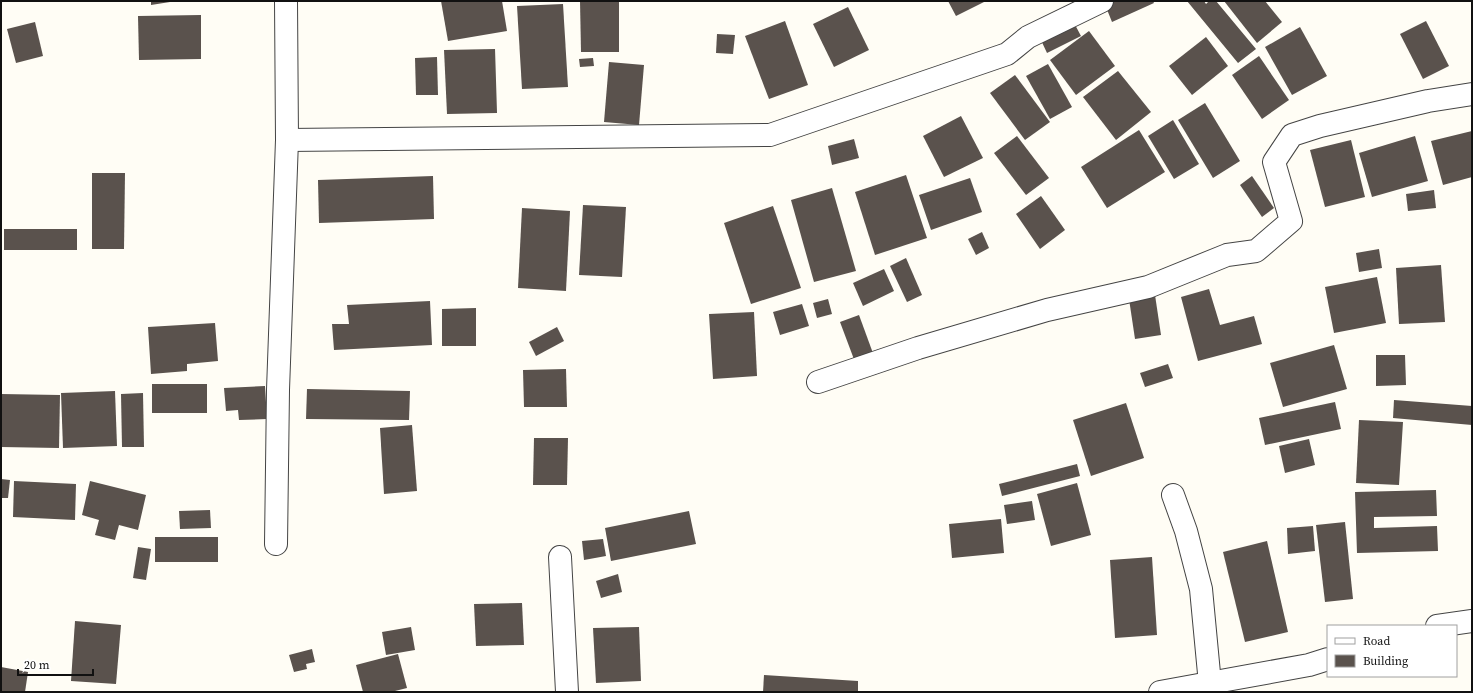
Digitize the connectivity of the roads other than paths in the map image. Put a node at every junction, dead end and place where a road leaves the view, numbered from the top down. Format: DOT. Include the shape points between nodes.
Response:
graph roads {
  1 [pos="286,1"];
  2 [pos="1102,1"];
  3 [pos="1472,94"];
  4 [pos="287,140"];
  5 [pos="818,382"];
  6 [pos="1174,495"];
  7 [pos="276,544"];
  8 [pos="560,557"];
  9 [pos="1472,621"];
  10 [pos="1444,625"];
  11 [pos="1327,659"];
  12 [pos="1210,684"];
  13 [pos="567,692"];
  14 [pos="1160,692"];
  1 -- 4 [label="street"];
  2 -- 4 [label="street" via="1028,37 1007,54 770,135"];
  3 -- 5 [label="street" via="1428,101 1292,135 1274,162 1291,221 1256,251 1227,255 1148,287 1047,310 918,348"];
  4 -- 7 [label="street" via="278,390"];
  6 -- 12 [label="street" via="1201,589"];
  8 -- 13 [label="street"];
  9 -- 10 [label="street"];
  11 -- 12 [label="street"];
  12 -- 14 [label="street"];
}
